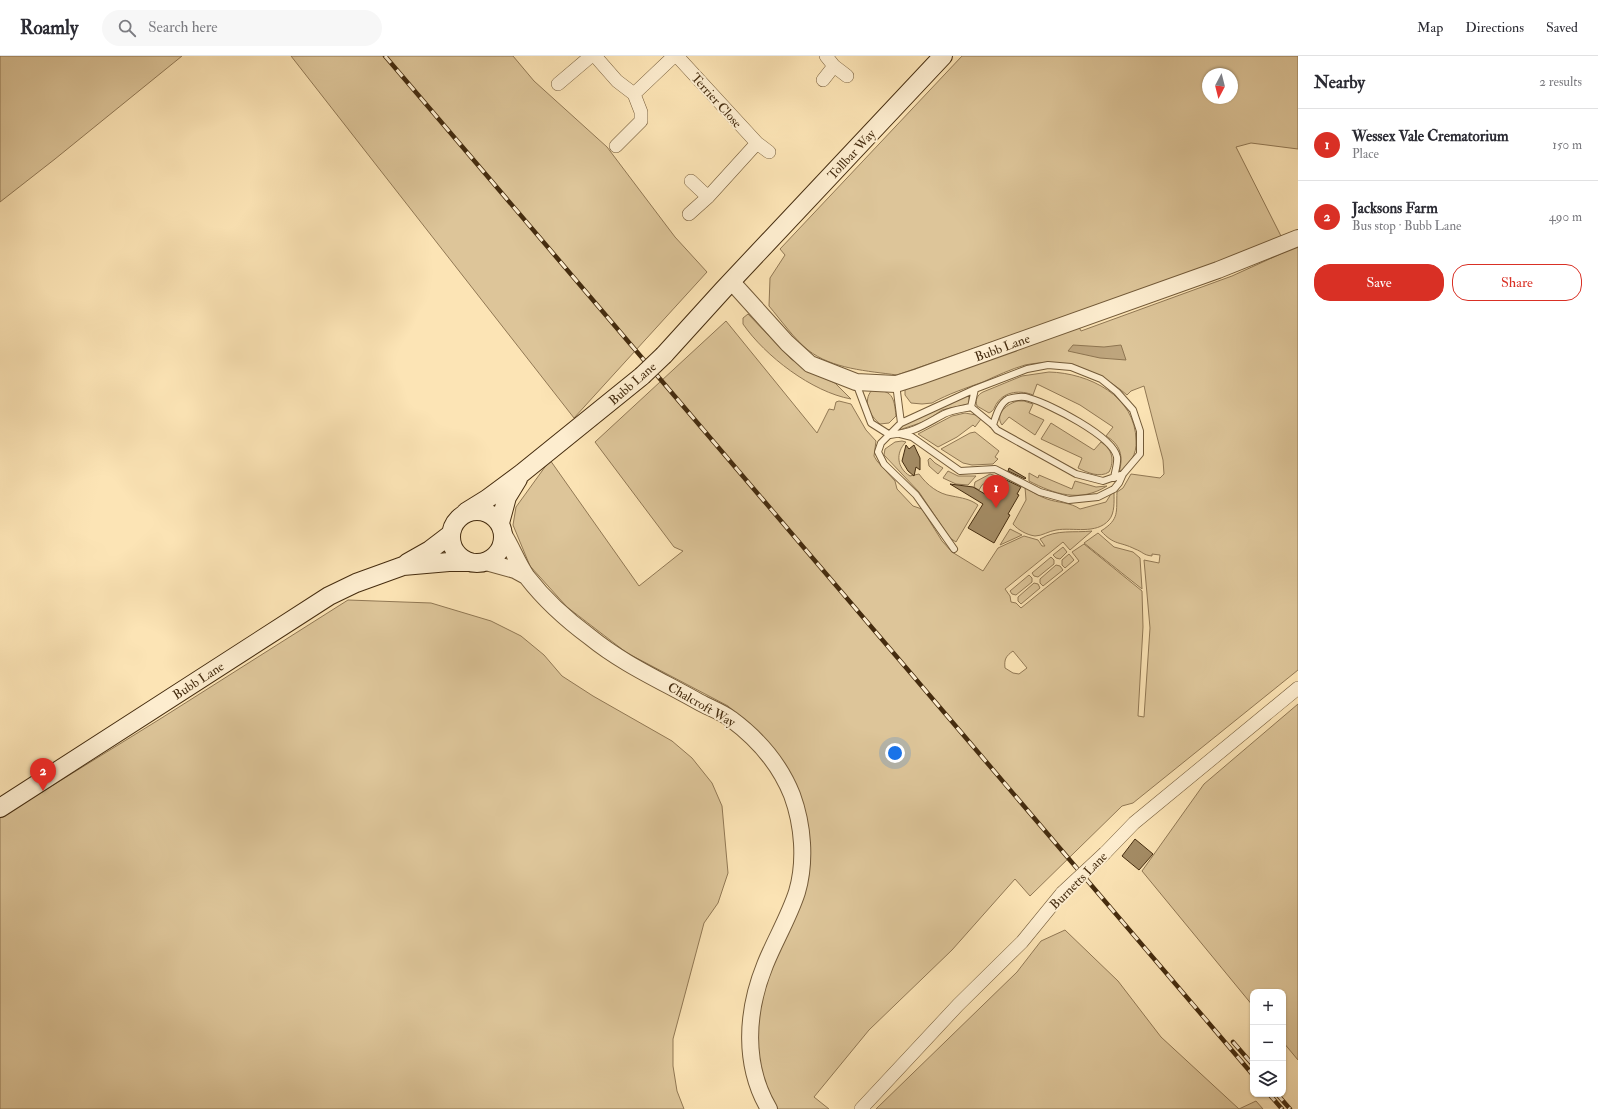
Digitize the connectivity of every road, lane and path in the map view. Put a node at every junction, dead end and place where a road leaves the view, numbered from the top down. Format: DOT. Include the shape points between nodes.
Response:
graph roads {
  1 [pos="591,56"];
  2 [pos="595,56"];
  3 [pos="676,56"];
  4 [pos="826,56"];
  5 [pos="943,56"];
  6 [pos="834,66"];
  7 [pos="847,76"];
  8 [pos="823,80"];
  9 [pos="558,84"];
  10 [pos="634,94"];
  11 [pos="618,140"];
  12 [pos="757,143"];
  13 [pos="769,152"];
  14 [pos="691,181"];
  15 [pos="708,197"];
  16 [pos="689,214"];
  17 [pos="1298,238"];
  18 [pos="760,252"];
  19 [pos="731,281"];
  20 [pos="856,382"];
  21 [pos="896,384"];
  22 [pos="975,389"];
  23 [pos="971,407"];
  24 [pos="901,423"];
  25 [pos="993,425"];
  26 [pos="900,434"];
  27 [pos="890,435"];
  28 [pos="522,473"];
  29 [pos="1123,474"];
  30 [pos="1114,478"];
  31 [pos="466,512"];
  32 [pos="502,529"];
  33 [pos="451,534"];
  34 [pos="954,549"];
  35 [pos="478,562"];
  36 [pos="403,566"];
  37 [pos="526,576"];
  38 [pos="1298,688"];
  39 [pos="0,808"];
  40 [pos="769,1109"];
  41 [pos="861,1109"];
  1 -- 9 [label="street"];
  2 -- 10 [label="street" via="617,81"];
  3 -- 10 [label="street, Terrier Close"];
  3 -- 12 [label="street, Terrier Close"];
  4 -- 6 [label="street"];
  5 -- 18 [label="main road, Tollbar Way"];
  6 -- 7 [label="street"];
  6 -- 8 [label="street"];
  10 -- 11 [label="street" via="641,112 641,121"];
  12 -- 13 [label="street, Terrier Close"];
  12 -- 15 [label="street"];
  14 -- 15 [label="street"];
  15 -- 16 [label="street"];
  17 -- 21 [label="street, Bubb Lane" via="1218,270"];
  18 -- 19 [label="main road, Bubb Lane"];
  19 -- 20 [label="street, Bubb Lane" via="787,343 810,364"];
  19 -- 28 [label="main road, Bubb Lane, bridge" via="642,376"];
  20 -- 21 [label="street, Bubb Lane"];
  20 -- 27 [label="lane" via="871,423"];
  21 -- 24 [label="lane"];
  22 -- 23 [label="lane"];
  22 -- 24 [label="lane"];
  22 -- 29 [label="lane" via="1027,369 1048,365 1071,367 1101,380 1117,392 1133,410 1140,431 1140,454"];
  23 -- 25 [label="lane"];
  23 -- 26 [label="lane" via="945,414 923,427"];
  24 -- 27 [label="lane"];
  25 -- 30 [label="lane" via="997,430 1076,474 1103,481"];
  25 -- 30 [label="lane" via="997,411 1006,400 1028,397 1072,417 1110,444 1117,456"];
  26 -- 27 [label="lane"];
  26 -- 29 [label="lane" via="912,437 960,471 995,468 1040,492 1070,500 1098,497 1114,489"];
  27 -- 34 [label="lane" via="881,443 878,452 881,458 894,475 916,495"];
  28 -- 31 [label="main road, Bubb Lane"];
  28 -- 32 [label="main road, Bubb Lane" via="507,497"];
  29 -- 30 [label="lane"];
  31 -- 32 [label="main road" via="474,510 489,513"];
  31 -- 33 [label="main road" via="454,523"];
  32 -- 35 [label="main road" via="501,548 492,559"];
  32 -- 37 [label="street, Chalcroft Way"];
  33 -- 35 [label="main road" via="457,555"];
  33 -- 36 [label="main road, Bubb Lane"];
  35 -- 36 [label="main road, Bubb Lane"];
  35 -- 37 [label="street, Chalcroft Way" via="515,570"];
  36 -- 39 [label="main road, Bubb Lane" via="329,596"];
  37 -- 40 [label="street, Chalcroft Way" via="563,615 605,649 742,727 770,757 786,781 800,824 800,874 792,905 757,986 749,1034 754,1074"];
  38 -- 41 [label="street, Burnetts Lane, bridge" via="1134,823 1062,893 1022,942 958,1005"];
}
